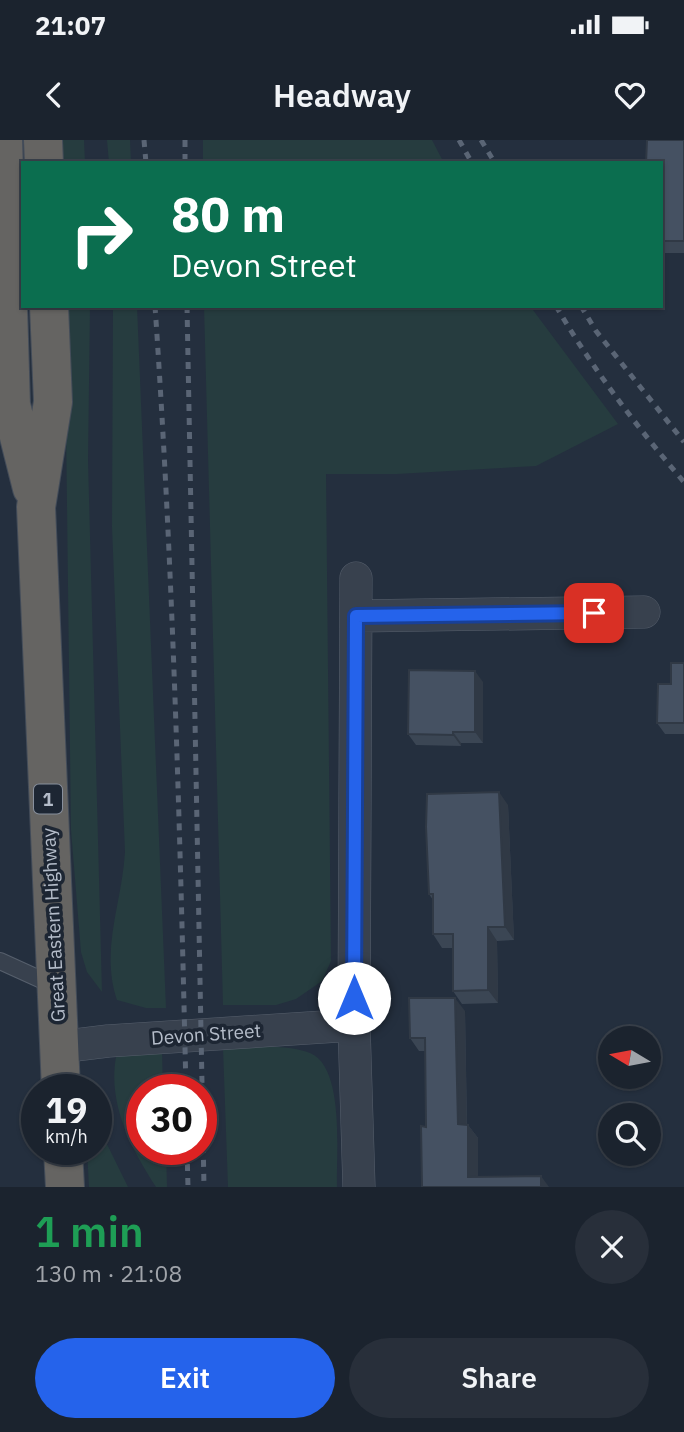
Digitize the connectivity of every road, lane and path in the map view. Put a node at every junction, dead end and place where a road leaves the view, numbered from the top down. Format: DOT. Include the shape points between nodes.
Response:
graph roads {
  1 [pos="3,140"];
  2 [pos="43,140"];
  3 [pos="44,161"];
  4 [pos="49,308"];
  5 [pos="36,508"];
  6 [pos="356,578"];
  7 [pos="644,612"];
  8 [pos="356,616"];
  9 [pos="0,961"];
  10 [pos="55,986"];
  11 [pos="354,1025"];
  12 [pos="59,1048"];
  13 [pos="60,1074"];
  14 [pos="64,1165"];
  15 [pos="65,1187"];
  16 [pos="359,1187"];
  1 -- 5 [label="highway, Great Eastern Highway / 1" via="11,405"];
  2 -- 3 [label="highway"];
  4 -- 5 [label="highway, Great Eastern Highway / 1" via="53,402"];
  5 -- 10 [label="highway, Great Eastern Highway / 1"];
  6 -- 8 [label="street"];
  7 -- 8 [label="street"];
  8 -- 11 [label="street"];
  9 -- 10 [label="lane"];
  10 -- 12 [label="highway, Great Eastern Highway / 1"];
  11 -- 12 [label="street, Devon Street"];
  11 -- 16 [label="street"];
  12 -- 13 [label="highway, Great Eastern Highway / 1"];
  14 -- 15 [label="highway"];
}
